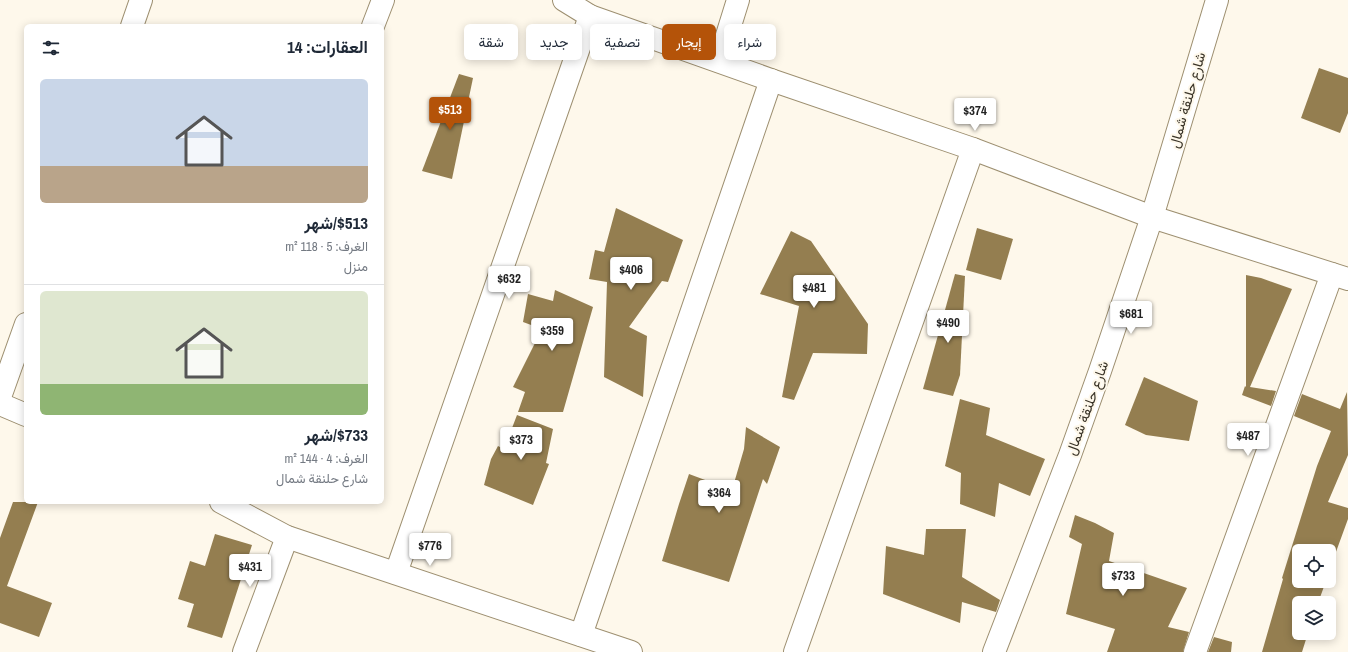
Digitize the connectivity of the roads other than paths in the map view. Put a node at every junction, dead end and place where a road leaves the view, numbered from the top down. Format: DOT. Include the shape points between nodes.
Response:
graph roads {
  1 [pos="141,0"];
  2 [pos="383,0"];
  3 [pos="564,0"];
  4 [pos="738,0"];
  5 [pos="1216,0"];
  6 [pos="590,16"];
  7 [pos="133,24"];
  8 [pos="374,24"];
  9 [pos="719,61"];
  10 [pos="771,80"];
  11 [pos="973,149"];
  12 [pos="1152,217"];
  13 [pos="1340,277"];
  14 [pos="24,330"];
  15 [pos="0,397"];
  16 [pos="0,404"];
  17 [pos="24,414"];
  18 [pos="225,504"];
  19 [pos="287,537"];
  20 [pos="396,573"];
  21 [pos="581,635"];
  22 [pos="244,652"];
  23 [pos="631,652"];
  24 [pos="795,652"];
  25 [pos="994,652"];
  26 [pos="1195,652"];
  1 -- 7 [label="street"];
  2 -- 8 [label="street"];
  3 -- 6 [label="street"];
  4 -- 9 [label="street"];
  5 -- 12 [label="street, شارع حلنقة شمال"];
  6 -- 9 [label="street"];
  6 -- 20 [label="street"];
  9 -- 10 [label="street"];
  10 -- 11 [label="street"];
  10 -- 21 [label="street"];
  11 -- 12 [label="street"];
  11 -- 24 [label="street"];
  12 -- 13 [label="street"];
  12 -- 25 [label="street, شارع حلنقة شمال" via="1070,455"];
  13 -- 26 [label="street"];
  14 -- 15 [label="street"];
  16 -- 17 [label="street"];
  18 -- 19 [label="street"];
  19 -- 20 [label="street"];
  19 -- 22 [label="street"];
  20 -- 21 [label="street"];
  21 -- 23 [label="street"];
}
